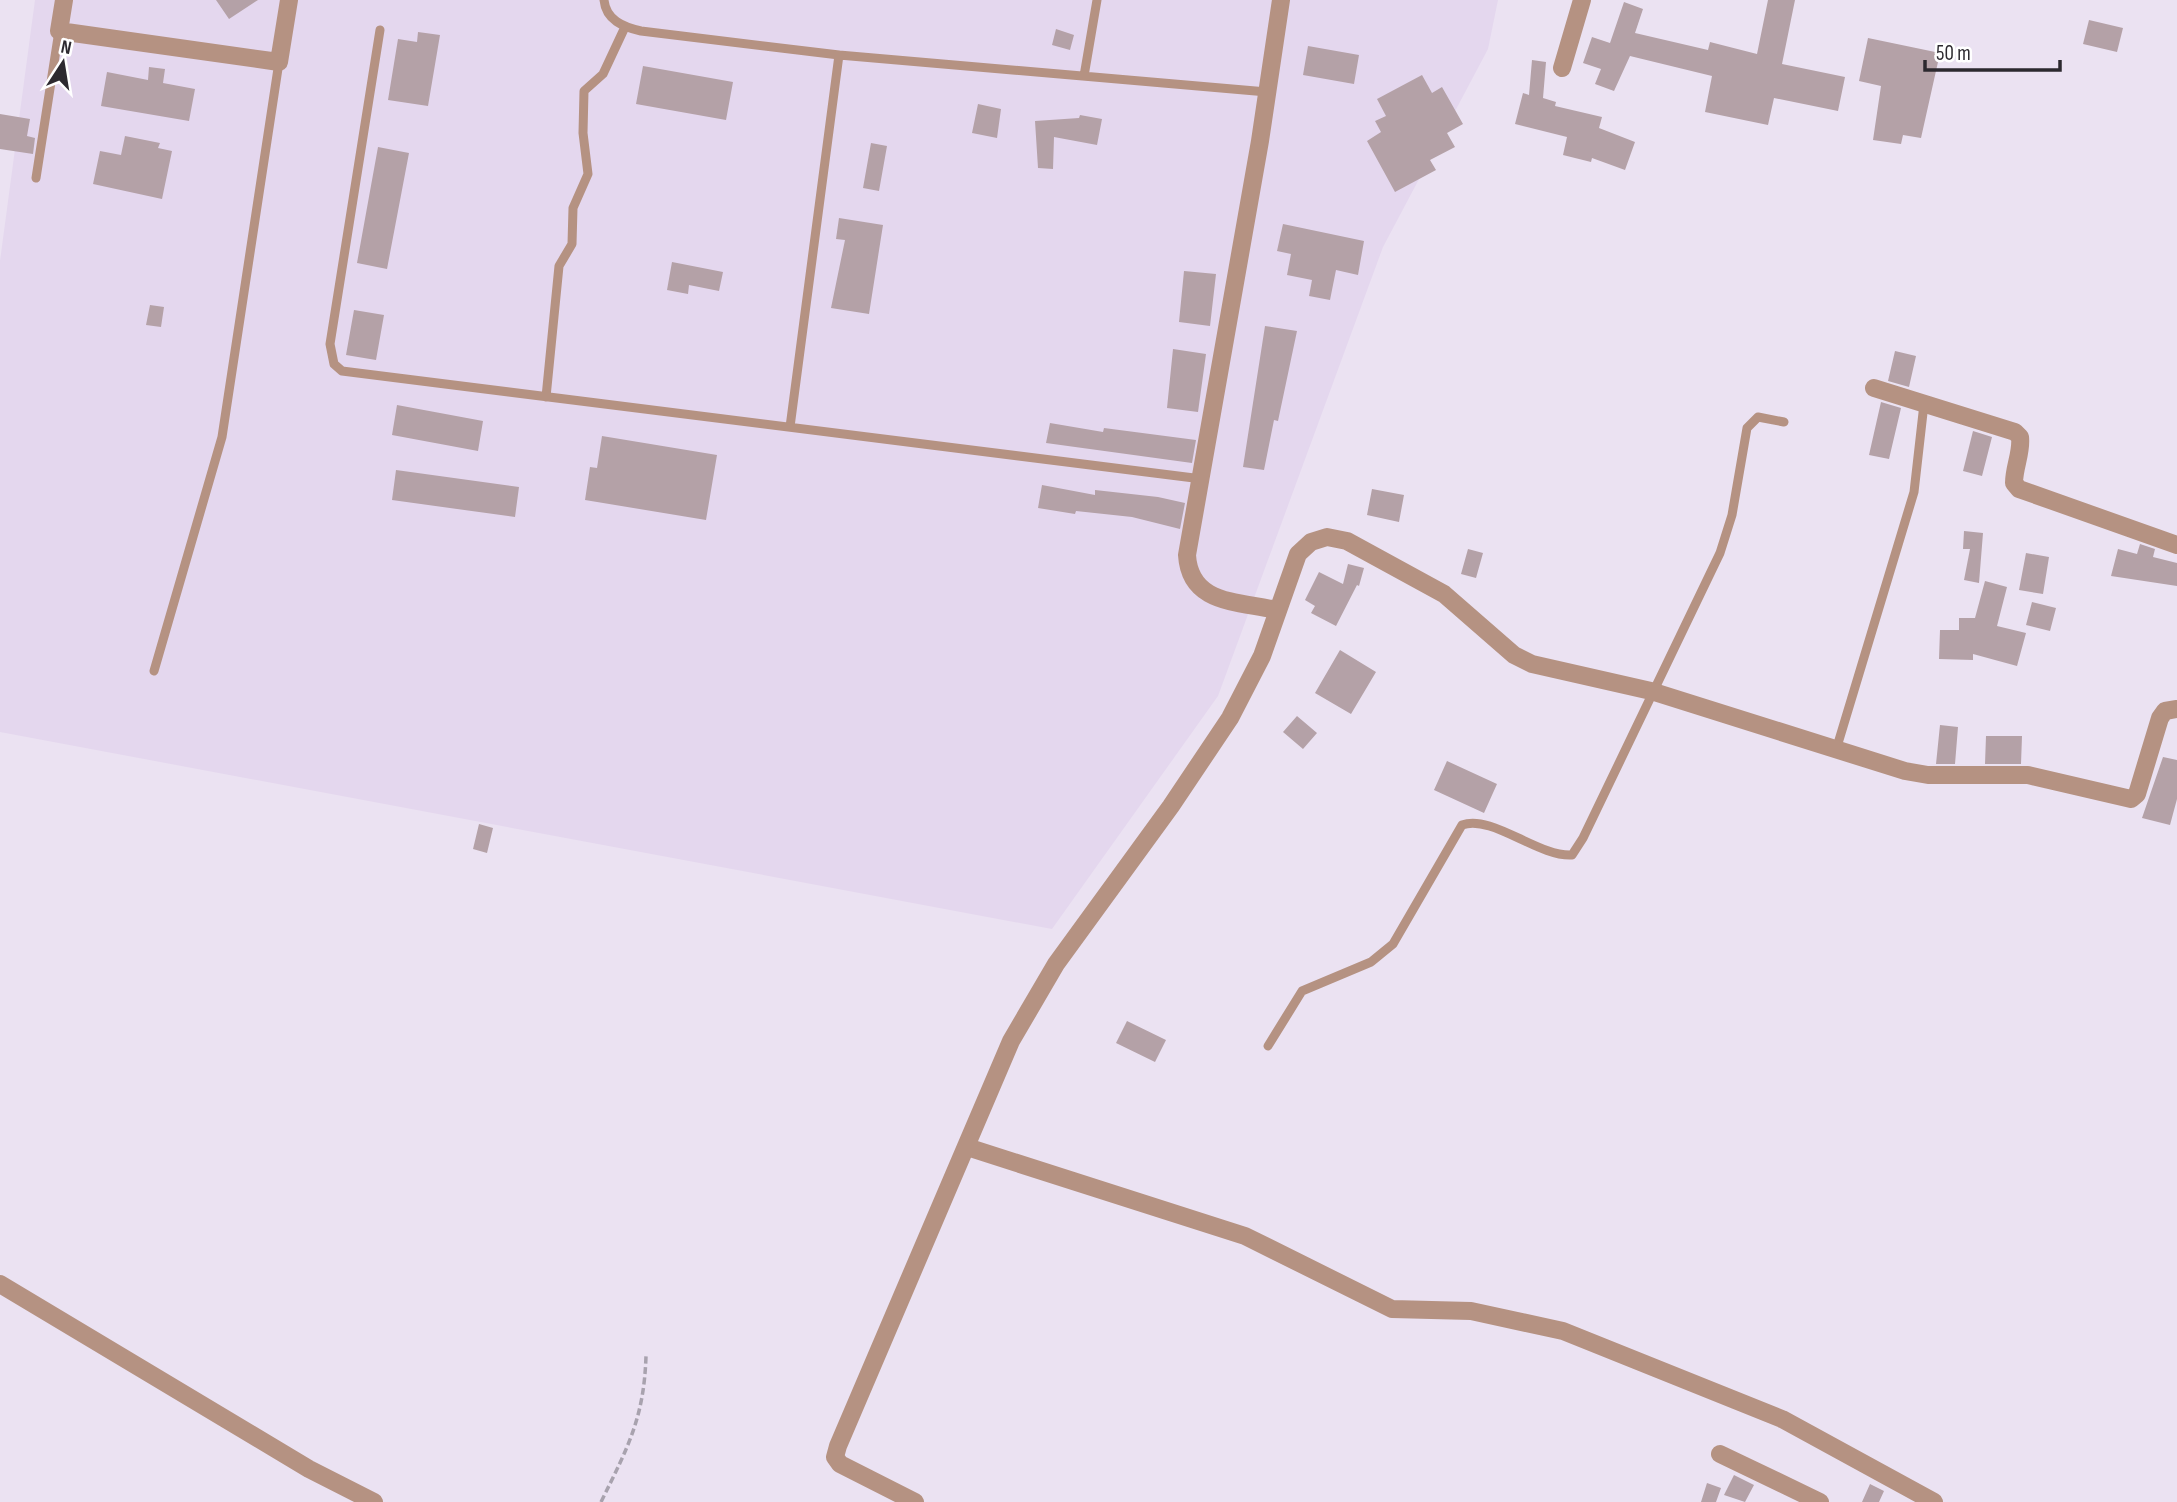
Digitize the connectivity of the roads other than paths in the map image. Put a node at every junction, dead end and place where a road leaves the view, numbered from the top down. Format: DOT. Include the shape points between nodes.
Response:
graph roads {
  1 [pos="64,0"];
  2 [pos="289,0"];
  3 [pos="604,0"];
  4 [pos="1097,0"];
  5 [pos="1280,0"];
  6 [pos="1582,0"];
  7 [pos="625,27"];
  8 [pos="380,30"];
  9 [pos="59,31"];
  10 [pos="839,55"];
  11 [pos="279,62"];
  12 [pos="1562,68"];
  13 [pos="1084,76"];
  14 [pos="1267,92"];
  15 [pos="36,178"];
  16 [pos="1874,388"];
  17 [pos="546,397"];
  18 [pos="1924,404"];
  19 [pos="1784,422"];
  20 [pos="790,427"];
  21 [pos="1202,479"];
  22 [pos="2177,545"];
  23 [pos="1276,610"];
  24 [pos="154,671"];
  25 [pos="1651,691"];
  26 [pos="2177,709"];
  27 [pos="1836,750"];
  28 [pos="1268,1046"];
  29 [pos="967,1147"];
  30 [pos="0,1284"];
  31 [pos="1720,1454"];
  32 [pos="1904,1495"];
  33 [pos="374,1502"];
  34 [pos="915,1502"];
  35 [pos="1820,1502"];
  36 [pos="1934,1502"];
  1 -- 9 [label="street"];
  2 -- 11 [label="street"];
  3 -- 7 [label="lane" via="612,19"];
  4 -- 13 [label="lane"];
  5 -- 14 [label="street"];
  6 -- 12 [label="street"];
  7 -- 10 [label="lane"];
  7 -- 17 [label="lane" via="603,74 584,92 589,174 573,208 572,244 559,266"];
  8 -- 17 [label="lane" via="330,344 334,364 353,374"];
  9 -- 11 [label="street"];
  9 -- 15 [label="lane"];
  10 -- 13 [label="lane"];
  10 -- 20 [label="lane"];
  11 -- 24 [label="lane" via="222,437"];
  13 -- 14 [label="lane"];
  14 -- 21 [label="street"];
  16 -- 18 [label="street"];
  17 -- 20 [label="lane"];
  18 -- 22 [label="street" via="2015,432 2021,444 2014,474 2019,489"];
  18 -- 27 [label="lane" via="1914,492"];
  19 -- 25 [label="lane" via="1758,417 1747,428 1732,516 1720,553"];
  20 -- 21 [label="lane"];
  21 -- 23 [label="street" via="1187,555 1188,574 1197,588 1217,597"];
  23 -- 25 [label="street" via="1298,554 1311,542 1326,537 1347,541 1444,594 1514,655 1555,671"];
  23 -- 29 [label="street" via="1262,656 1230,718 1056,964 1011,1041"];
  25 -- 27 [label="street"];
  25 -- 28 [label="lane" via="1572,855 1555,853 1480,824 1462,825 1393,944 1371,962 1301,991"];
  26 -- 27 [label="street" via="2165,711 2160,718 2137,793 2131,799 2028,775 1928,775"];
  29 -- 32 [label="street" via="1245,1236 1392,1309 1471,1311 1563,1331 1782,1419"];
  29 -- 34 [label="street" via="835,1457 840,1464"];
  30 -- 33 [label="street" via="309,1469"];
  31 -- 35 [label="street"];
  32 -- 36 [label="street"];
}
